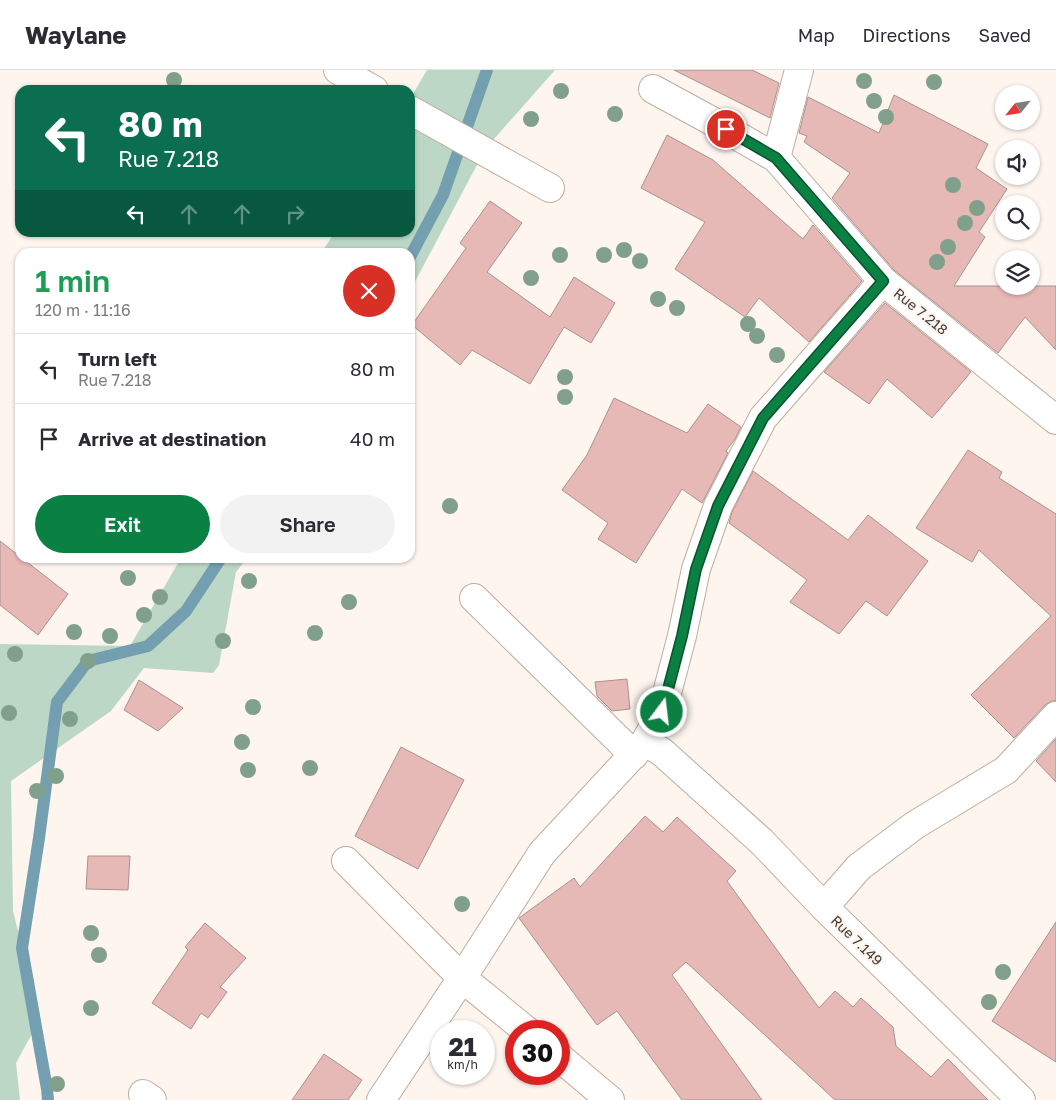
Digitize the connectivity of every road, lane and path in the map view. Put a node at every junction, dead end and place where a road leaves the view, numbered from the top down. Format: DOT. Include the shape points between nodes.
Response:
graph roads {
  1 [pos="338,70"];
  2 [pos="799,70"];
  3 [pos="365,85"];
  4 [pos="653,89"];
  5 [pos="415,113"];
  6 [pos="776,158"];
  7 [pos="550,188"];
  8 [pos="883,281"];
  9 [pos="1056,420"];
  10 [pos="474,598"];
  11 [pos="1056,716"];
  12 [pos="640,748"];
  13 [pos="346,861"];
  14 [pos="824,907"];
  15 [pos="462,978"];
  16 [pos="514,1020"];
  17 [pos="570,1067"];
  18 [pos="382,1100"];
  19 [pos="610,1100"];
  20 [pos="1021,1100"];
  1 -- 3 [label="street"];
  2 -- 6 [label="street"];
  4 -- 6 [label="street, Rue 7.218"];
  5 -- 7 [label="street"];
  6 -- 8 [label="street, Rue 7.218"];
  8 -- 9 [label="street, Rue 7.218"];
  8 -- 12 [label="street" via="763,418 718,506 700,560 662,712"];
  10 -- 12 [label="street"];
  11 -- 14 [label="street, Rue 7.149" via="1006,770 915,825 859,867"];
  12 -- 14 [label="street" via="662,752 762,842"];
  12 -- 15 [label="street" via="542,853"];
  13 -- 15 [label="street"];
  14 -- 20 [label="street, Rue 7.149"];
  15 -- 16 [label="street"];
  15 -- 18 [label="street"];
  17 -- 19 [label="street"];
}
